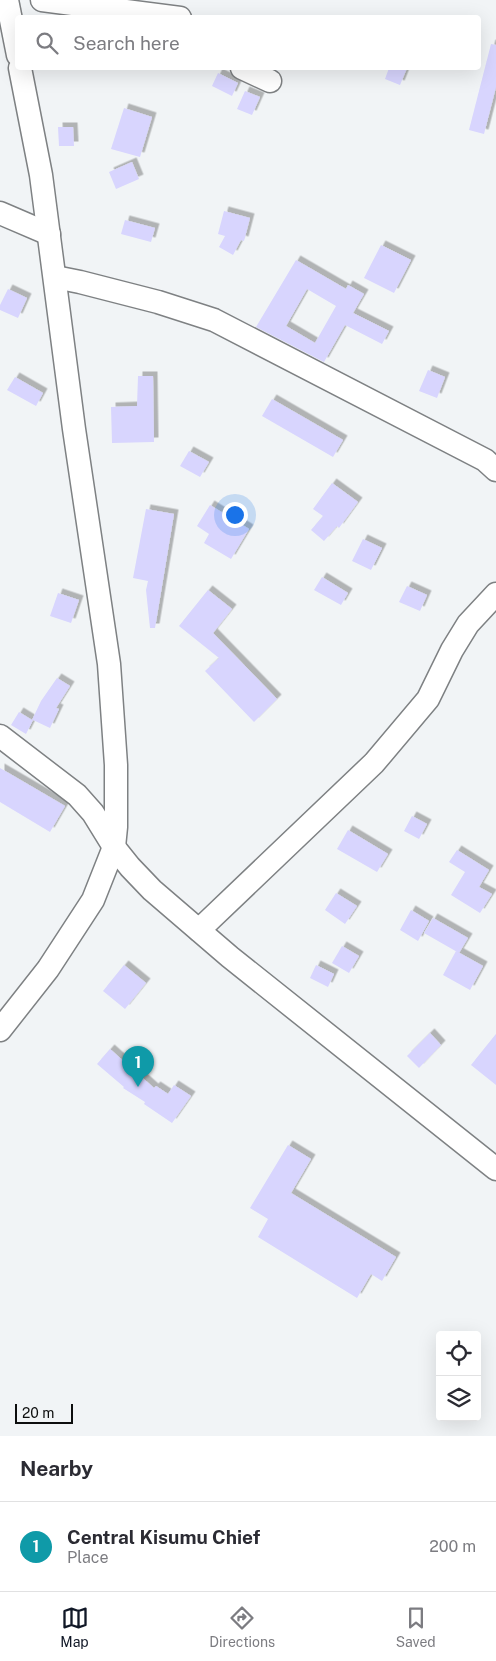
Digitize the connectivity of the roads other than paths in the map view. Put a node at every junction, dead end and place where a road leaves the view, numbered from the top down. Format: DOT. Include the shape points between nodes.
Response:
graph roads {
  1 [pos="7,0"];
  2 [pos="42,0"];
  3 [pos="157,15"];
  4 [pos="15,40"];
  5 [pos="20,70"];
  6 [pos="246,70"];
  7 [pos="270,81"];
  8 [pos="0,213"];
  9 [pos="49,234"];
  10 [pos="54,277"];
  11 [pos="496,470"];
  12 [pos="496,594"];
  13 [pos="0,736"];
  14 [pos="114,847"];
  15 [pos="199,930"];
  16 [pos="0,1030"];
  17 [pos="496,1169"];
  1 -- 4 [label="street"];
  2 -- 3 [label="street"];
  5 -- 9 [label="street"];
  6 -- 7 [label="street"];
  8 -- 9 [label="street"];
  9 -- 10 [label="street"];
  10 -- 11 [label="street" via="158,302 214,320 485,460"];
  10 -- 14 [label="street" via="109,664 116,765"];
  12 -- 15 [label="street" via="468,624 428,699 374,763"];
  13 -- 14 [label="street" via="77,795"];
  14 -- 15 [label="street" via="152,890"];
  14 -- 16 [label="street" via="93,900 48,969"];
  15 -- 17 [label="street"];
}
